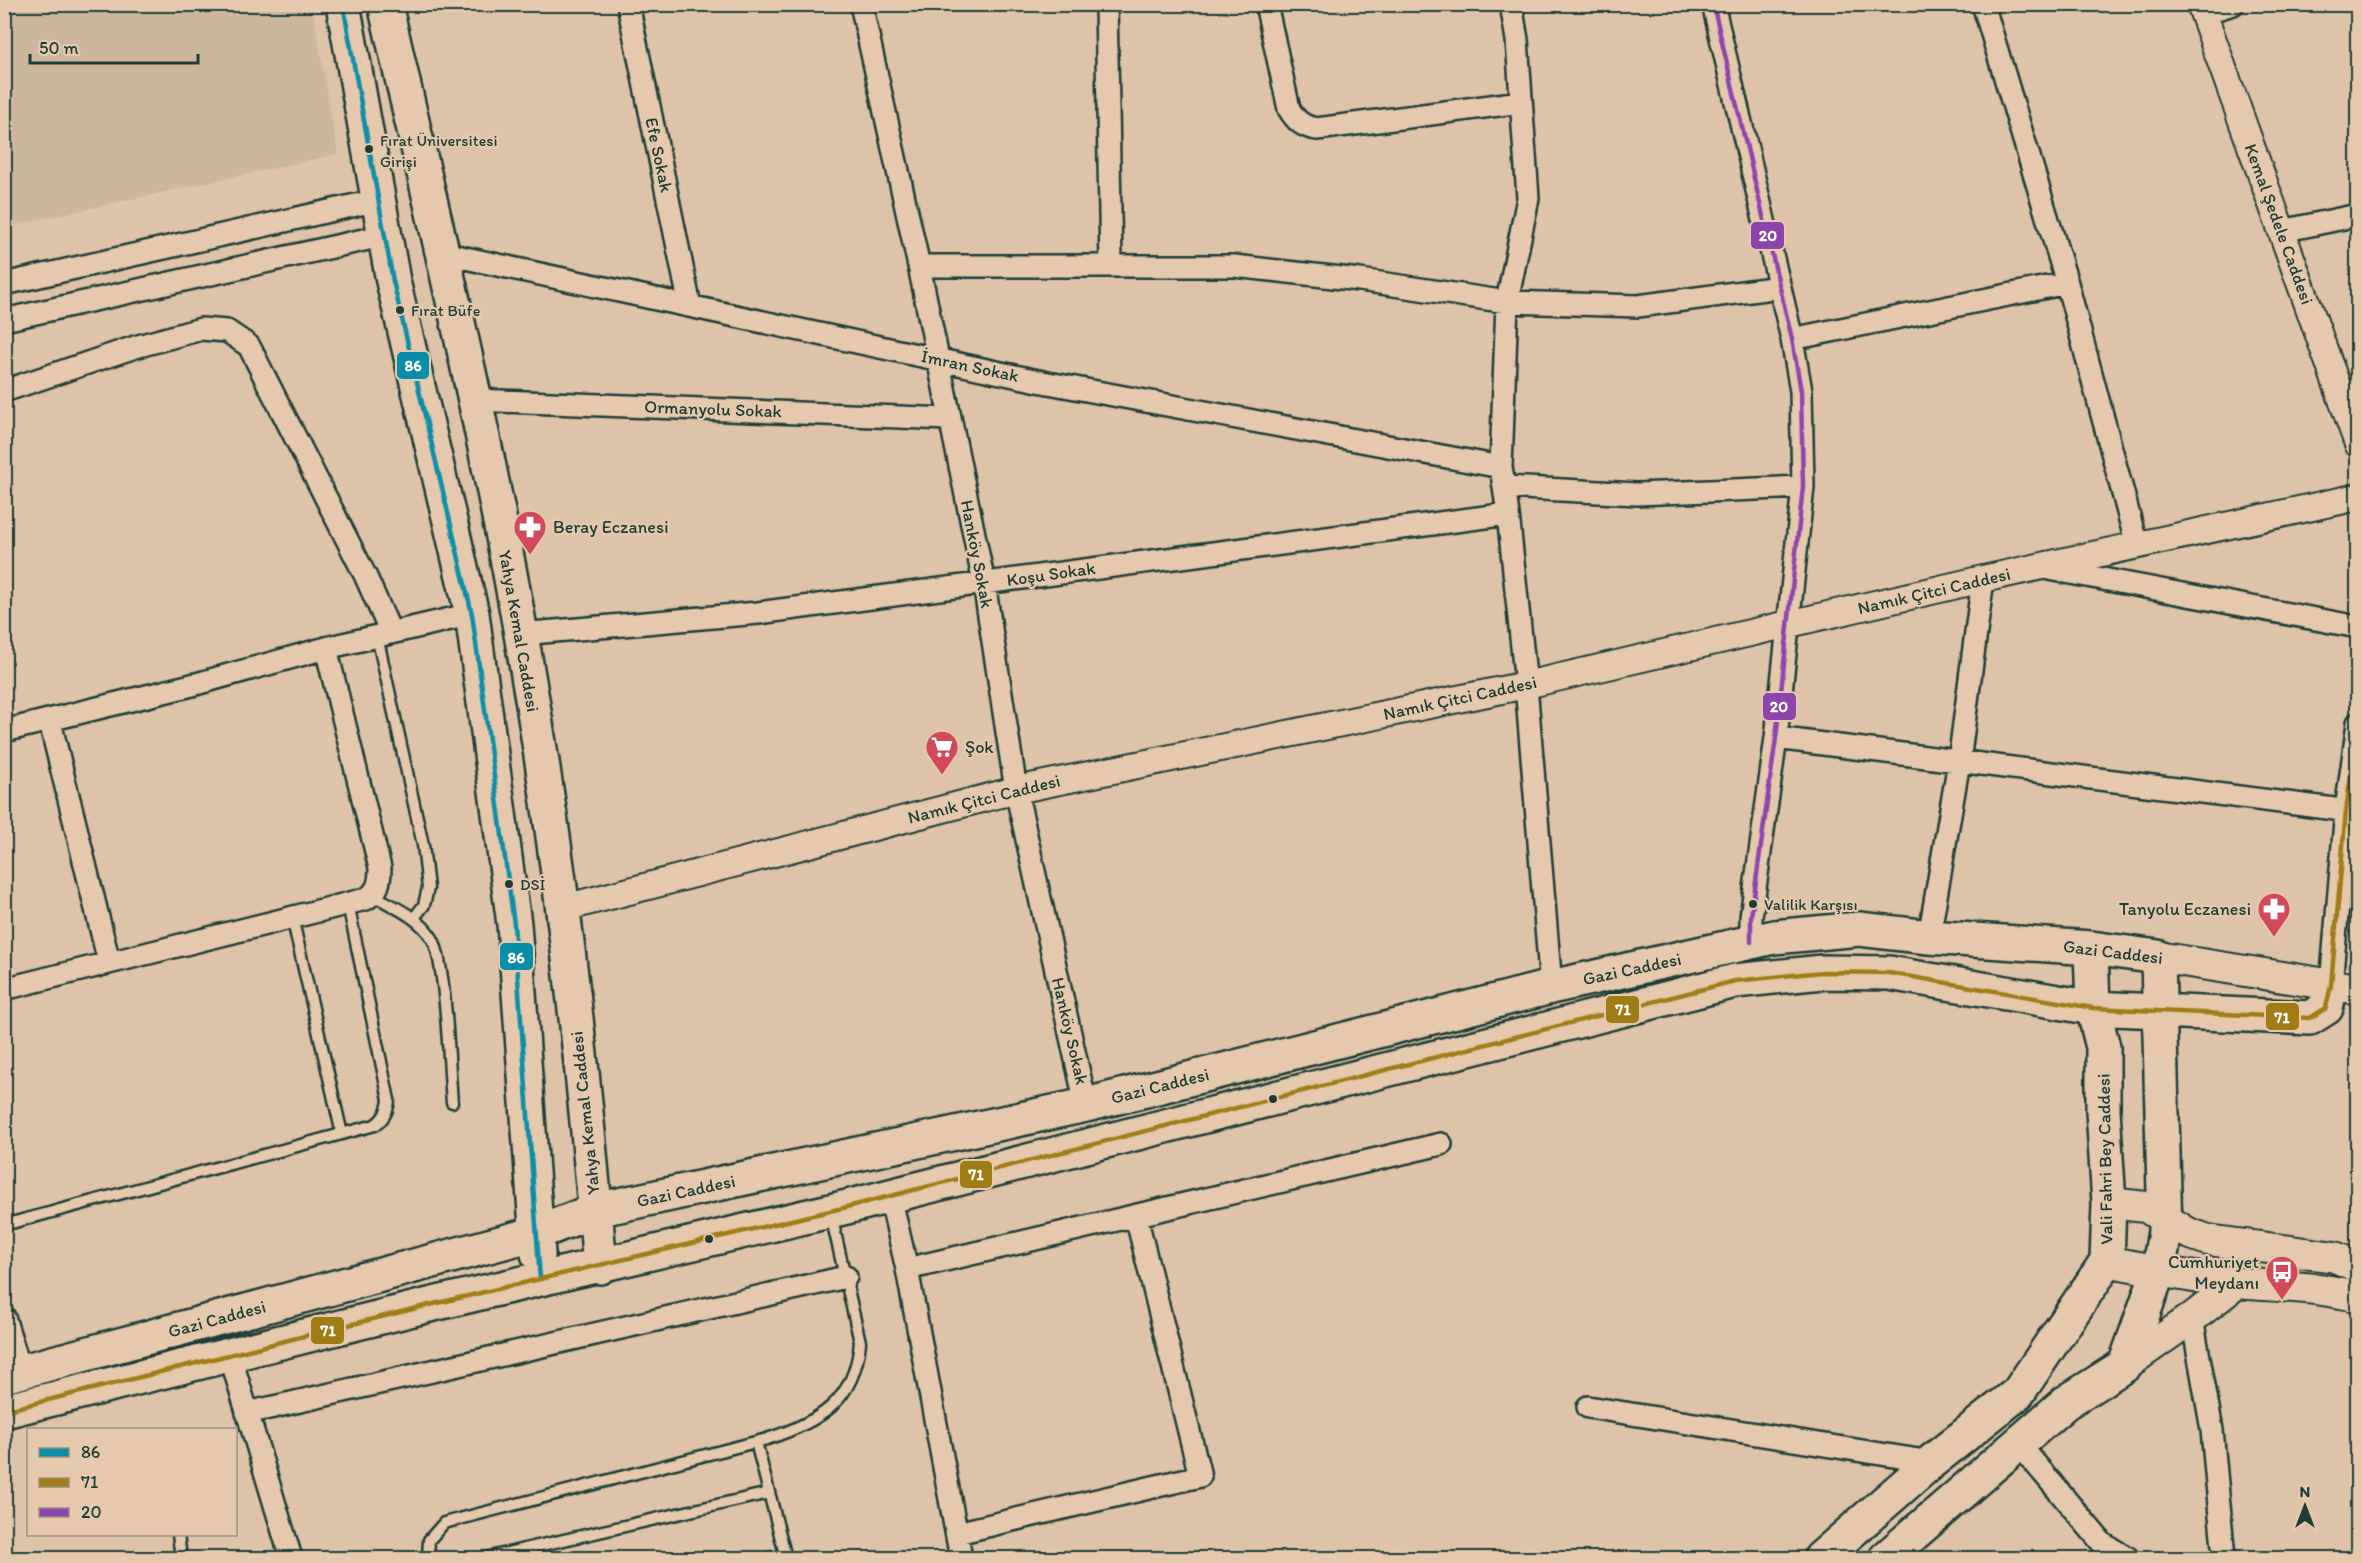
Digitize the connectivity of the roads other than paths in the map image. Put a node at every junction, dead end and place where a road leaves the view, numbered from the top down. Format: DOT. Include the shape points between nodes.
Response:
graph roads {
  1 [pos="344,4"];
  2 [pos="385,4"];
  3 [pos="628,4"];
  4 [pos="861,4"];
  5 [pos="1106,4"];
  6 [pos="1266,4"];
  7 [pos="1511,4"];
  8 [pos="1713,4"];
  9 [pos="1983,4"];
  10 [pos="2233,4"];
  11 [pos="2202,9"];
  12 [pos="1521,102"];
  13 [pos="378,200"];
  14 [pos="2358,215"];
  15 [pos="2282,231"];
  16 [pos="386,235"];
  17 [pos="442,253"];
  18 [pos="1111,264"];
  19 [pos="919,266"];
  20 [pos="2067,283"];
  21 [pos="4,284"];
  22 [pos="1780,287"];
  23 [pos="1507,302"];
  24 [pos="690,306"];
  25 [pos="4,320"];
  26 [pos="1792,339"];
  27 [pos="937,359"];
  28 [pos="4,391"];
  29 [pos="476,400"];
  30 [pos="949,419"];
  31 [pos="2358,444"];
  32 [pos="1503,477"];
  33 [pos="1803,487"];
  34 [pos="2358,497"];
  35 [pos="1508,514"];
  36 [pos="2137,546"];
  37 [pos="2041,567"];
  38 [pos="1983,579"];
  39 [pos="984,583"];
  40 [pos="472,614"];
  41 [pos="1788,625"];
  42 [pos="2358,627"];
  43 [pos="521,634"];
  44 [pos="384,635"];
  45 [pos="326,648"];
  46 [pos="1526,685"];
  47 [pos="50,722"];
  48 [pos="2358,723"];
  49 [pos="4,731"];
  50 [pos="1776,738"];
  51 [pos="1959,762"];
  52 [pos="1016,789"];
  53 [pos="2352,811"];
  54 [pos="373,895"];
  55 [pos="348,904"];
  56 [pos="564,908"];
  57 [pos="292,917"];
  58 [pos="414,918"];
  59 [pos="1929,937"];
  60 [pos="1751,942"];
  61 [pos="2091,948"];
  62 [pos="2158,957"];
  63 [pos="109,962"];
  64 [pos="1551,987"];
  65 [pos="2344,987"];
  66 [pos="4,989"];
  67 [pos="2093,1008"];
  68 [pos="2159,1011"];
  69 [pos="452,1102"];
  70 [pos="1086,1105"];
  71 [pos="342,1134"];
  72 [pos="1441,1144"];
  73 [pos="890,1196"];
  74 [pos="2109,1203"];
  75 [pos="596,1210"];
  76 [pos="830,1212"];
  77 [pos="1136,1216"];
  78 [pos="2165,1216"];
  79 [pos="4,1224"];
  80 [pos="537,1233"];
  81 [pos="2107,1261"];
  82 [pos="600,1267"];
  83 [pos="2358,1267"];
  84 [pos="907,1269"];
  85 [pos="2158,1272"];
  86 [pos="846,1277"];
  87 [pos="540,1279"];
  88 [pos="2237,1283"];
  89 [pos="2358,1297"];
  90 [pos="4,1317"];
  91 [pos="2192,1318"];
  92 [pos="230,1355"];
  93 [pos="2125,1365"];
  94 [pos="13,1374"];
  95 [pos="1588,1407"];
  96 [pos="4,1411"];
  97 [pos="247,1413"];
  98 [pos="756,1442"];
  99 [pos="2018,1443"];
  100 [pos="1931,1462"];
  101 [pos="769,1493"];
  102 [pos="957,1533"];
  103 [pos="178,1536"];
  104 [pos="2100,1551"];
  105 [pos="786,1557"];
  106 [pos="181,1558"];
  107 [pos="291,1558"];
  108 [pos="428,1558"];
  109 [pos="485,1558"];
  110 [pos="769,1558"];
  111 [pos="961,1558"];
  112 [pos="1821,1558"];
  113 [pos="1886,1558"];
  114 [pos="2128,1558"];
  115 [pos="2223,1558"];
  1 -- 13 [label="main road"];
  2 -- 17 [label="main road, Yahya Kemal Caddesi"];
  3 -- 24 [label="street, Efe Sokak"];
  4 -- 19 [label="street, Hanköy Sokak"];
  5 -- 18 [label="street"];
  6 -- 12 [label="street" via="1289,109 1309,128"];
  7 -- 12 [label="street"];
  8 -- 22 [label="street"];
  9 -- 20 [label="street"];
  10 -- 11 [label="street"];
  11 -- 15 [label="street, Kemal Şedele Caddesi"];
  12 -- 23 [label="street" via="1528,198"];
  13 -- 16 [label="main road"];
  13 -- 21 [label="street"];
  14 -- 15 [label="street"];
  15 -- 31 [label="street, Kemal Şedele Caddesi"];
  16 -- 25 [label="street"];
  16 -- 40 [label="main road" via="393,281"];
  17 -- 24 [label="street, İmran Sokak"];
  17 -- 29 [label="main road, Yahya Kemal Caddesi"];
  18 -- 19 [label="street"];
  18 -- 23 [label="street" via="1234,266"];
  19 -- 27 [label="street, Hanköy Sokak"];
  20 -- 26 [label="street"];
  20 -- 36 [label="street"];
  22 -- 23 [label="street" via="1638,306"];
  22 -- 26 [label="street"];
  23 -- 32 [label="street"];
  24 -- 27 [label="street, İmran Sokak"];
  26 -- 33 [label="street" via="1801,391"];
  27 -- 30 [label="street, Hanköy Sokak"];
  27 -- 32 [label="street, İmran Sokak"];
  28 -- 44 [label="street" via="201,329 219,329 236,335 249,346 365,575"];
  29 -- 30 [label="street, Ormanyolu Sokak"];
  29 -- 43 [label="main road, Yahya Kemal Caddesi"];
  30 -- 39 [label="street, Hanköy Sokak"];
  32 -- 33 [label="street, İmran Sokak" via="1637,494"];
  32 -- 35 [label="street"];
  33 -- 41 [label="street"];
  34 -- 36 [label="street, Namık Çitci Caddesi"];
  35 -- 39 [label="street, Koşu Sokak"];
  35 -- 46 [label="street"];
  36 -- 37 [label="street, Namık Çitci Caddesi"];
  37 -- 38 [label="street, Namık Çitci Caddesi"];
  37 -- 42 [label="street"];
  38 -- 41 [label="street, Namık Çitci Caddesi"];
  38 -- 51 [label="street"];
  39 -- 43 [label="street, Koşu Sokak" via="758,613"];
  39 -- 52 [label="street, Hanköy Sokak"];
  40 -- 44 [label="street"];
  40 -- 80 [label="main road" via="514,924"];
  41 -- 46 [label="street, Namık Çitci Caddesi"];
  41 -- 50 [label="street"];
  43 -- 56 [label="main road, Yahya Kemal Caddesi"];
  44 -- 45 [label="street"];
  44 -- 58 [label="lane" via="428,888 424,905"];
  45 -- 47 [label="street"];
  45 -- 54 [label="street" via="380,868 379,885"];
  46 -- 52 [label="street, Namık Çitci Caddesi"];
  46 -- 64 [label="street"];
  47 -- 49 [label="street"];
  47 -- 63 [label="street"];
  48 -- 53 [label="street"];
  50 -- 51 [label="street"];
  50 -- 60 [label="street" via="1751,917"];
  51 -- 53 [label="street"];
  51 -- 59 [label="street"];
  52 -- 56 [label="street, Namık Çitci Caddesi"];
  52 -- 70 [label="street, Hanköy Sokak"];
  53 -- 65 [label="street"];
  54 -- 55 [label="street"];
  54 -- 58 [label="lane"];
  55 -- 57 [label="street"];
  55 -- 71 [label="lane" via="389,1100 381,1121"];
  56 -- 75 [label="main road, Yahya Kemal Caddesi"];
  57 -- 63 [label="street"];
  57 -- 71 [label="lane"];
  58 -- 69 [label="lane" via="429,933 438,951"];
  59 -- 60 [label="main road, Gazi Caddesi" via="1859,929"];
  59 -- 61 [label="main road, Gazi Caddesi"];
  60 -- 64 [label="main road, Gazi Caddesi"];
  61 -- 62 [label="main road, Gazi Caddesi"];
  61 -- 67 [label="main road, Vali Fahri Bey Caddesi"];
  62 -- 65 [label="main road, Gazi Caddesi"];
  62 -- 68 [label="main road"];
  63 -- 66 [label="street"];
  64 -- 70 [label="main road, Gazi Caddesi"];
  65 -- 68 [label="main road, Gazi Caddesi" via="2326,1008 2310,1018"];
  67 -- 68 [label="main road, Gazi Caddesi"];
  67 -- 73 [label="main road, Gazi Caddesi" via="1890,973 1822,972 1735,981"];
  67 -- 74 [label="main road, Vali Fahri Bey Caddesi" via="2103,1047"];
  68 -- 78 [label="main road"];
  70 -- 75 [label="main road, Gazi Caddesi"];
  71 -- 79 [label="lane"];
  72 -- 77 [label="street"];
  73 -- 76 [label="main road, Gazi Caddesi"];
  73 -- 84 [label="street"];
  74 -- 78 [label="main road" via="2146,1207"];
  74 -- 81 [label="main road, Vali Fahri Bey Caddesi"];
  75 -- 80 [label="main road, Gazi Caddesi"];
  75 -- 82 [label="main road, Yahya Kemal Caddesi"];
  76 -- 82 [label="main road, Gazi Caddesi"];
  76 -- 86 [label="lane"];
  77 -- 84 [label="street"];
  77 -- 102 [label="street" via="1200,1476"];
  78 -- 83 [label="main road" via="2188,1233 2208,1240 2335,1257"];
  78 -- 85 [label="main road"];
  80 -- 87 [label="main road"];
  80 -- 94 [label="main road, Gazi Caddesi"];
  81 -- 85 [label="main road, Vali Fahri Bey Caddesi"];
  81 -- 100 [label="main road" via="2018,1393"];
  82 -- 87 [label="main road, Gazi Caddesi"];
  84 -- 102 [label="street"];
  85 -- 88 [label="main road, Vali Fahri Bey Caddesi"];
  85 -- 93 [label="main road"];
  86 -- 97 [label="street"];
  86 -- 98 [label="lane" via="860,1342 850,1384 823,1415 789,1432"];
  87 -- 92 [label="main road, Gazi Caddesi"];
  88 -- 89 [label="main road, Vali Fahri Bey Caddesi" via="2334,1290"];
  88 -- 91 [label="main road"];
  90 -- 94 [label="street"];
  91 -- 93 [label="main road"];
  91 -- 115 [label="street" via="2212,1430"];
  92 -- 96 [label="main road, Gazi Caddesi"];
  92 -- 97 [label="street"];
  93 -- 99 [label="main road" via="2065,1403"];
  95 -- 100 [label="street"];
  97 -- 107 [label="street"];
  98 -- 101 [label="lane"];
  98 -- 108 [label="lane" via="444,1523 429,1540"];
  99 -- 104 [label="street"];
  99 -- 113 [label="main road"];
  100 -- 112 [label="main road"];
  101 -- 105 [label="lane"];
  101 -- 109 [label="lane"];
  102 -- 111 [label="street"];
  103 -- 106 [label="lane"];
  104 -- 114 [label="street"];
  105 -- 110 [label="lane"];
}
